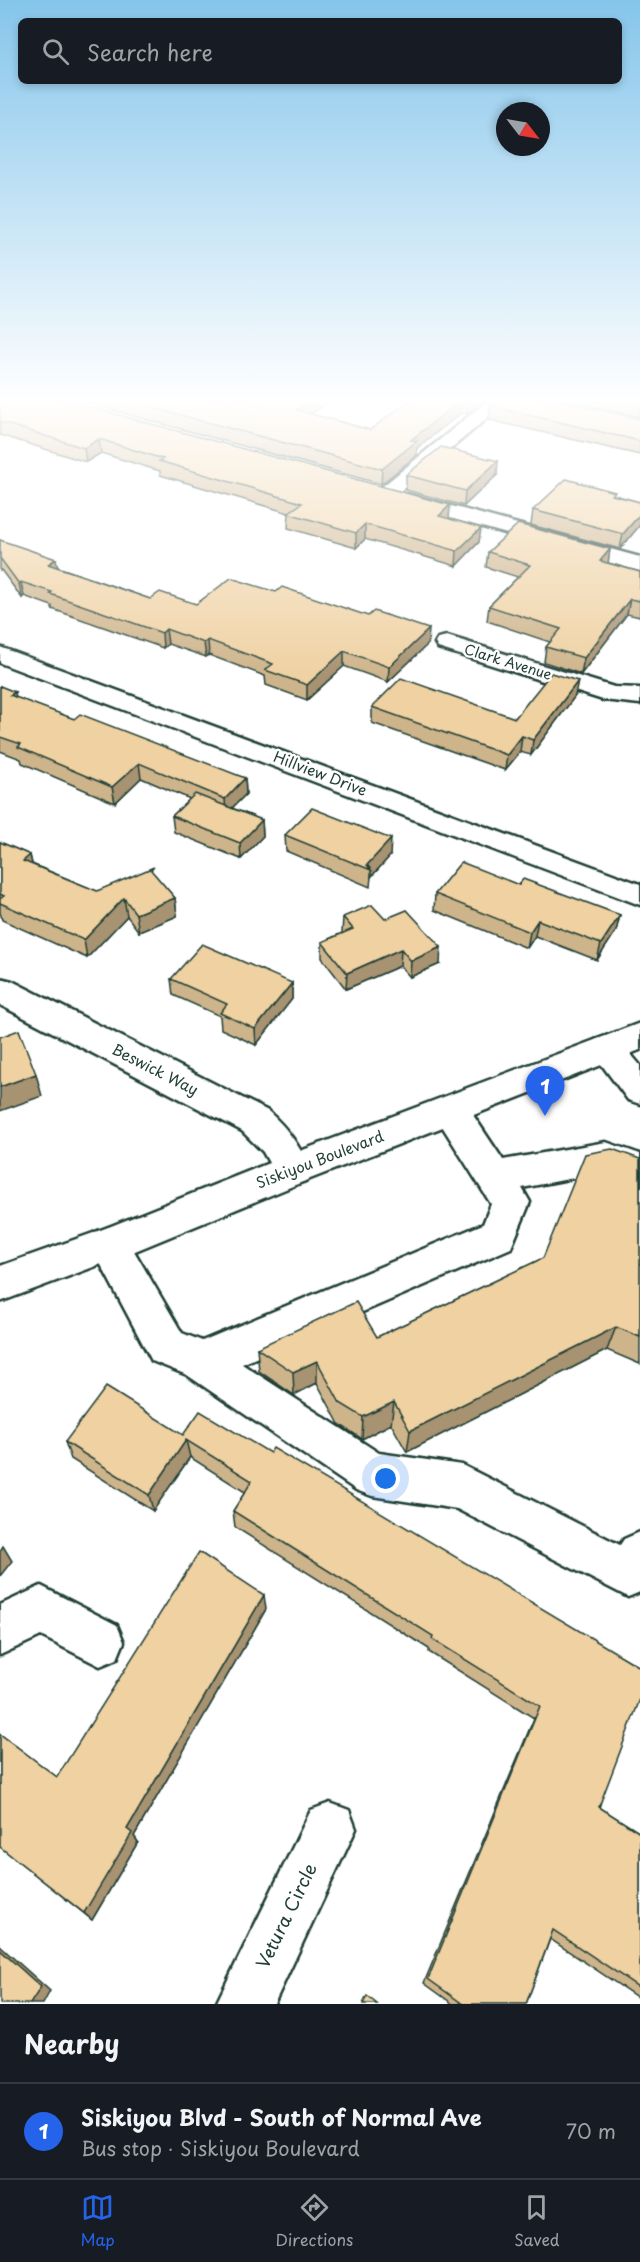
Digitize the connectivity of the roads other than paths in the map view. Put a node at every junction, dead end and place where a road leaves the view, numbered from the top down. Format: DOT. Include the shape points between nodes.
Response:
graph roads {
  1 [pos="379,493"];
  2 [pos="385,494"];
  3 [pos="640,564"];
  4 [pos="447,643"];
  5 [pos="0,654"];
  6 [pos="640,696"];
  7 [pos="640,895"];
  8 [pos="0,990"];
  9 [pos="624,1043"];
  10 [pos="640,1090"];
  11 [pos="450,1110"];
  12 [pos="292,1170"];
  13 [pos="640,1170"];
  14 [pos="495,1177"];
  15 [pos="109,1244"];
  16 [pos="0,1284"];
  17 [pos="202,1361"];
  18 [pos="640,1555"];
  19 [pos="0,1631"];
  20 [pos="100,1642"];
  21 [pos="330,1829"];
  22 [pos="244,2004"];
  1 -- 2 [label="street"];
  2 -- 3 [label="street"];
  4 -- 6 [label="street, Clark Avenue" via="612,695"];
  5 -- 7 [label="street, Hillview Drive"];
  8 -- 12 [label="street, Beswick Way" via="255,1121 276,1141"];
  9 -- 10 [label="street"];
  9 -- 11 [label="street, Siskiyou Boulevard"];
  11 -- 12 [label="street, Siskiyou Boulevard"];
  11 -- 14 [label="street"];
  12 -- 15 [label="street, Siskiyou Boulevard"];
  13 -- 14 [label="street" via="606,1156"];
  14 -- 17 [label="street" via="511,1202 497,1236"];
  15 -- 16 [label="street, Siskiyou Boulevard"];
  15 -- 17 [label="street" via="167,1347"];
  17 -- 18 [label="street" via="372,1474 462,1487 628,1574"];
  19 -- 20 [label="street" via="41,1610"];
  21 -- 22 [label="street, Vetura Circle"];
}
